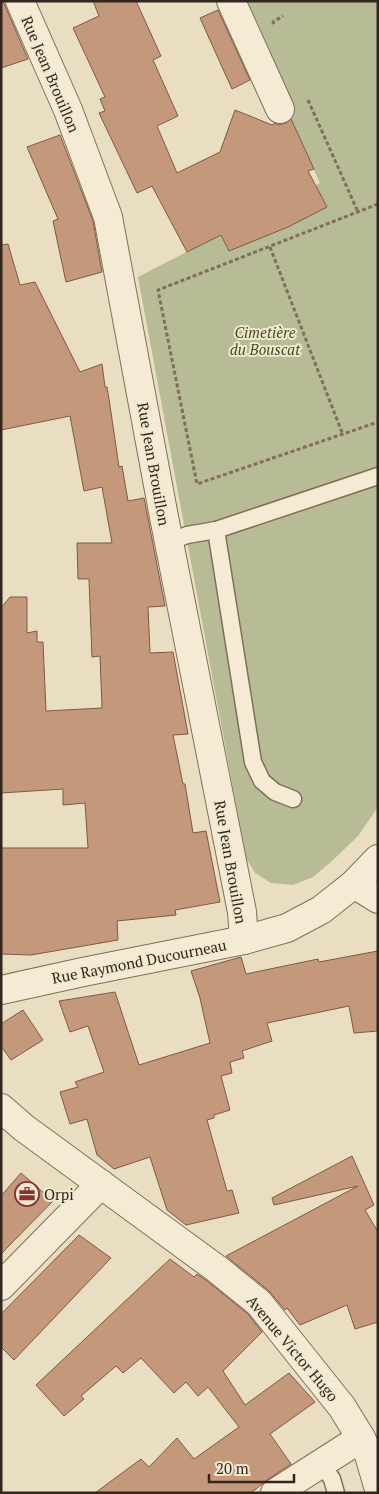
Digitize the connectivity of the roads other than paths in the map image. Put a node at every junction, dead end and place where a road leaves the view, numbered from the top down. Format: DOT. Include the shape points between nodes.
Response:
graph roads {
  1 [pos="20,1"];
  2 [pos="231,1"];
  3 [pos="280,109"];
  4 [pos="378,476"];
  5 [pos="216,530"];
  6 [pos="169,542"];
  7 [pos="294,799"];
  8 [pos="378,859"];
  9 [pos="354,884"];
  10 [pos="378,899"];
  11 [pos="244,940"];
  12 [pos="1,990"];
  13 [pos="1,1108"];
  14 [pos="100,1184"];
  15 [pos="1,1286"];
  16 [pos="361,1438"];
  17 [pos="321,1463"];
  18 [pos="378,1486"];
  19 [pos="275,1493"];
  20 [pos="336,1493"];
  1 -- 6 [label="street, Rue Jean Brouillon" via="68,110 108,217"];
  2 -- 3 [label="street"];
  4 -- 5 [label="lane"];
  5 -- 6 [label="lane"];
  5 -- 7 [label="lane" via="253,762 262,781 275,792"];
  6 -- 11 [label="street, Rue Jean Brouillon" via="242,912"];
  8 -- 9 [label="street, Rue Raymond Ducourneau"];
  9 -- 10 [label="street"];
  9 -- 11 [label="street, Rue Raymond Ducourneau" via="313,915 287,928"];
  11 -- 12 [label="street, Rue Raymond Ducourneau"];
  13 -- 14 [label="street, Avenue Victor Hugo"];
  14 -- 15 [label="street"];
  14 -- 16 [label="street, Avenue Victor Hugo" via="217,1269 259,1304 342,1407"];
  16 -- 17 [label="street"];
  16 -- 18 [label="street, Avenue Victor Hugo"];
  17 -- 19 [label="street"];
  17 -- 20 [label="lane" via="332,1478"];
}
